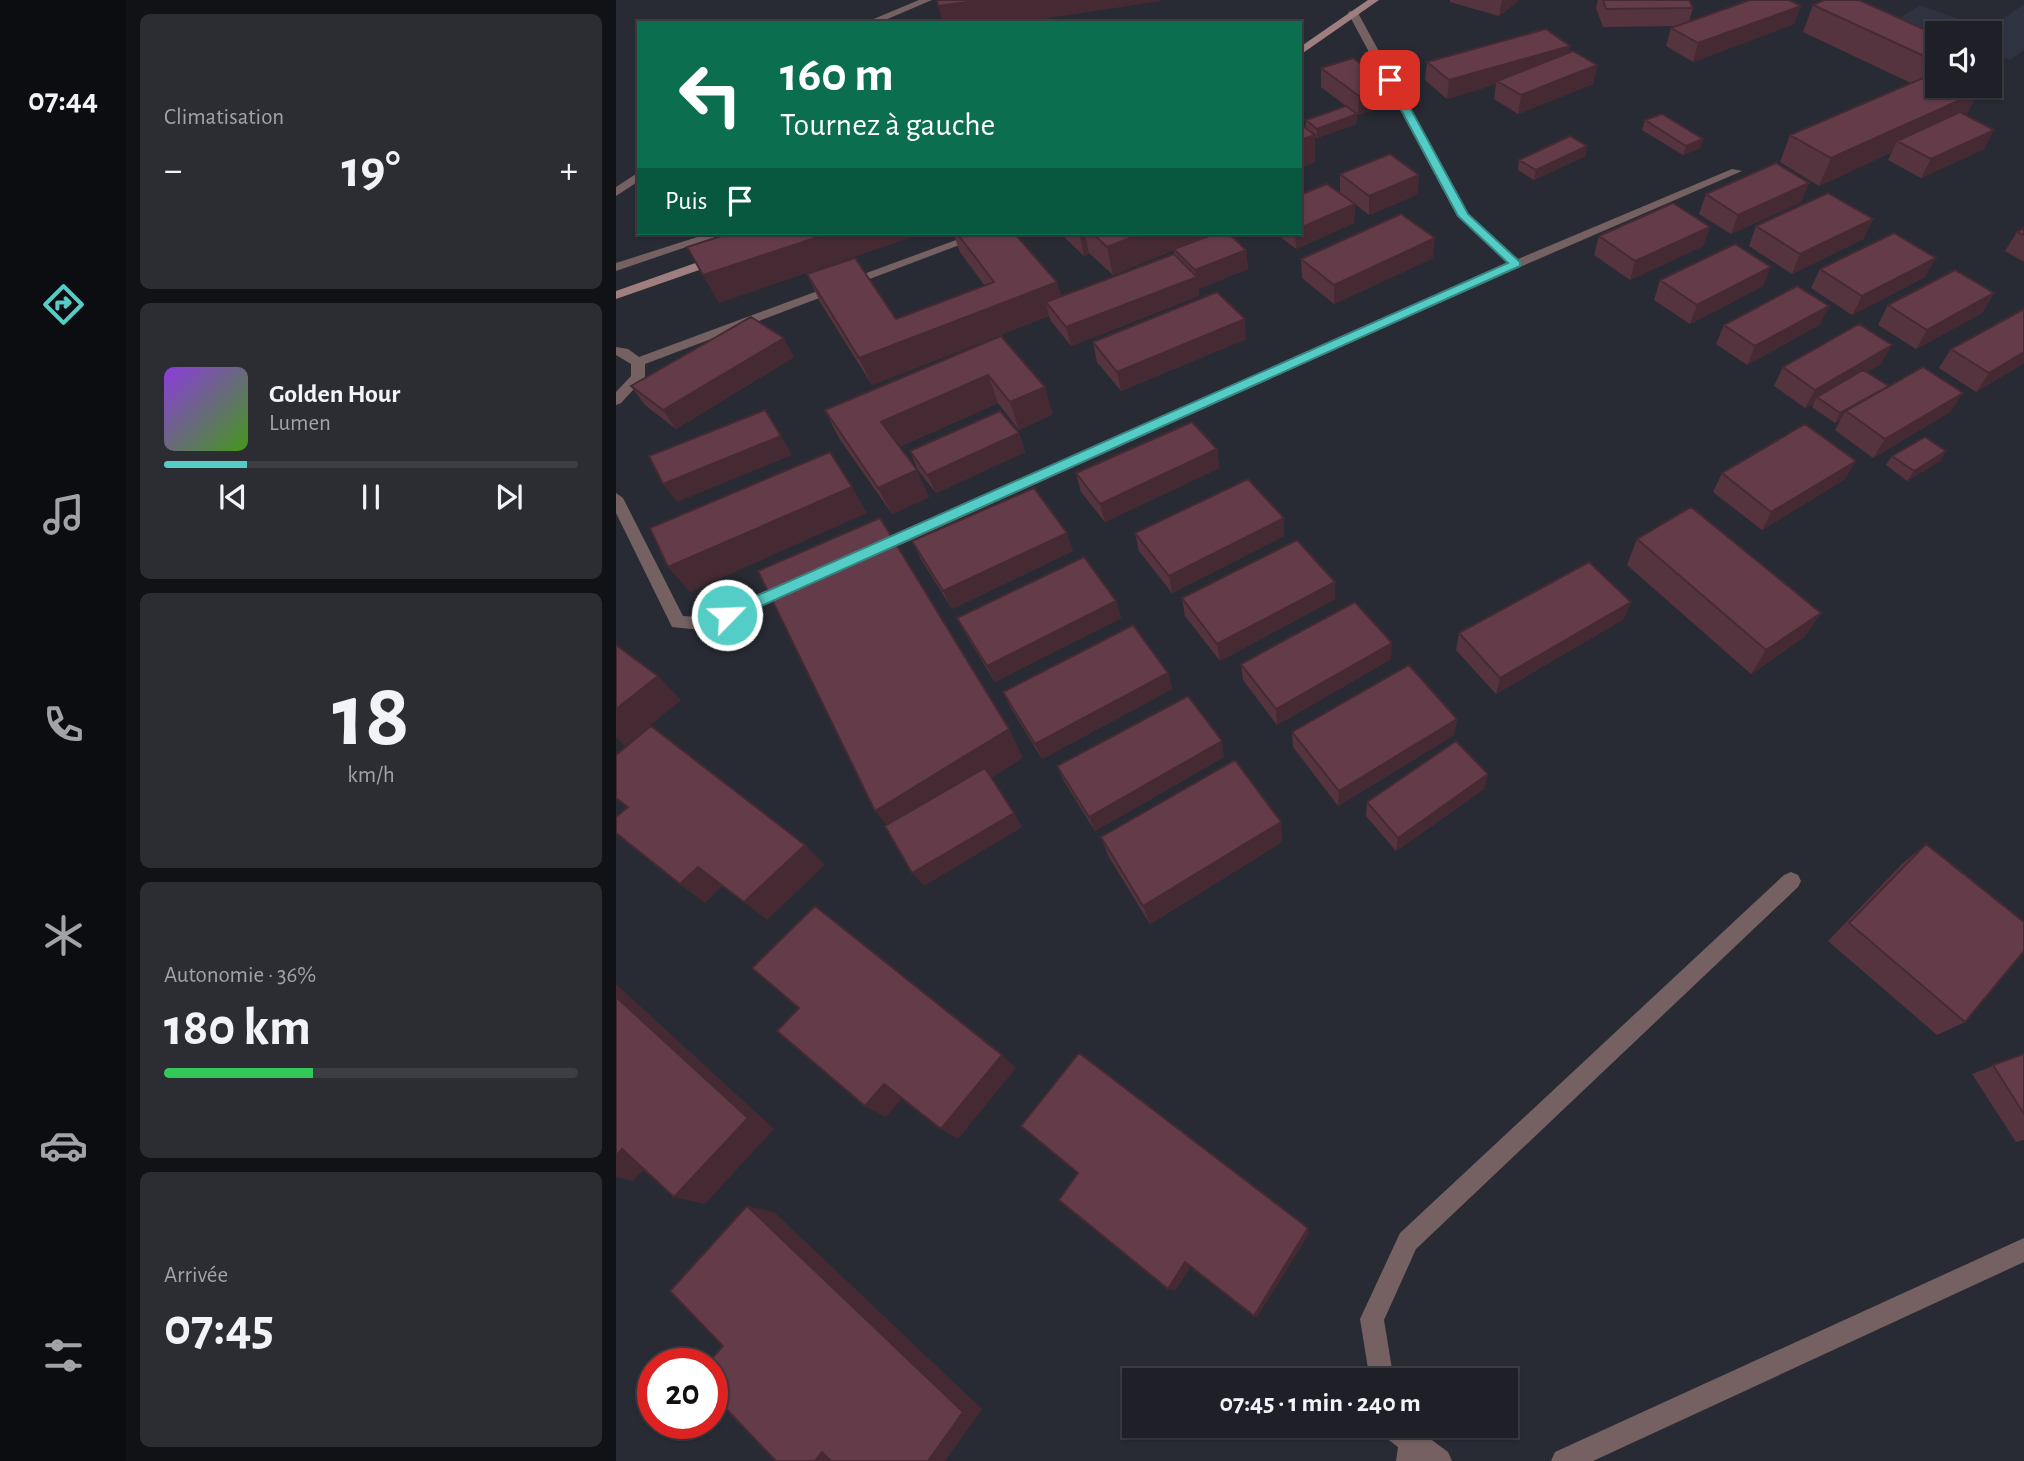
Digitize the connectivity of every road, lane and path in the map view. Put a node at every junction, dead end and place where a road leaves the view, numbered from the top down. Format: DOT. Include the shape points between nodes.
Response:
graph roads {
  1 [pos="927,0"];
  2 [pos="1374,0"];
  3 [pos="1353,13"];
  4 [pos="874,21"];
  5 [pos="1302,51"];
  6 [pos="1736,170"];
  7 [pos="637,177"];
  8 [pos="616,193"];
  9 [pos="715,235"];
  10 [pos="980,235"];
  11 [pos="730,255"];
  12 [pos="1516,264"];
  13 [pos="616,267"];
  14 [pos="616,295"];
  15 [pos="616,351"];
  16 [pos="638,362"];
  17 [pos="616,400"];
  18 [pos="616,498"];
  19 [pos="865,554"];
  20 [pos="802,582"];
  21 [pos="1791,881"];
  22 [pos="2024,1250"];
  23 [pos="1380,1368"];
  24 [pos="1411,1451"];
  25 [pos="1440,1461"];
  26 [pos="1564,1461"];
  1 -- 4 [label="street"];
  2 -- 3 [label="street"];
  3 -- 5 [label="street"];
  3 -- 12 [label="street" via="1463,216"];
  6 -- 12 [label="street"];
  7 -- 8 [label="street"];
  9 -- 13 [label="street"];
  10 -- 16 [label="street"];
  11 -- 14 [label="street"];
  12 -- 19 [label="street"];
  15 -- 16 [label="street"];
  16 -- 17 [label="street" via="638,377"];
  18 -- 20 [label="street" via="678,622 701,624"];
  21 -- 23 [label="street" via="1408,1241 1373,1319"];
  22 -- 26 [label="street"];
  24 -- 25 [label="street"];
}
